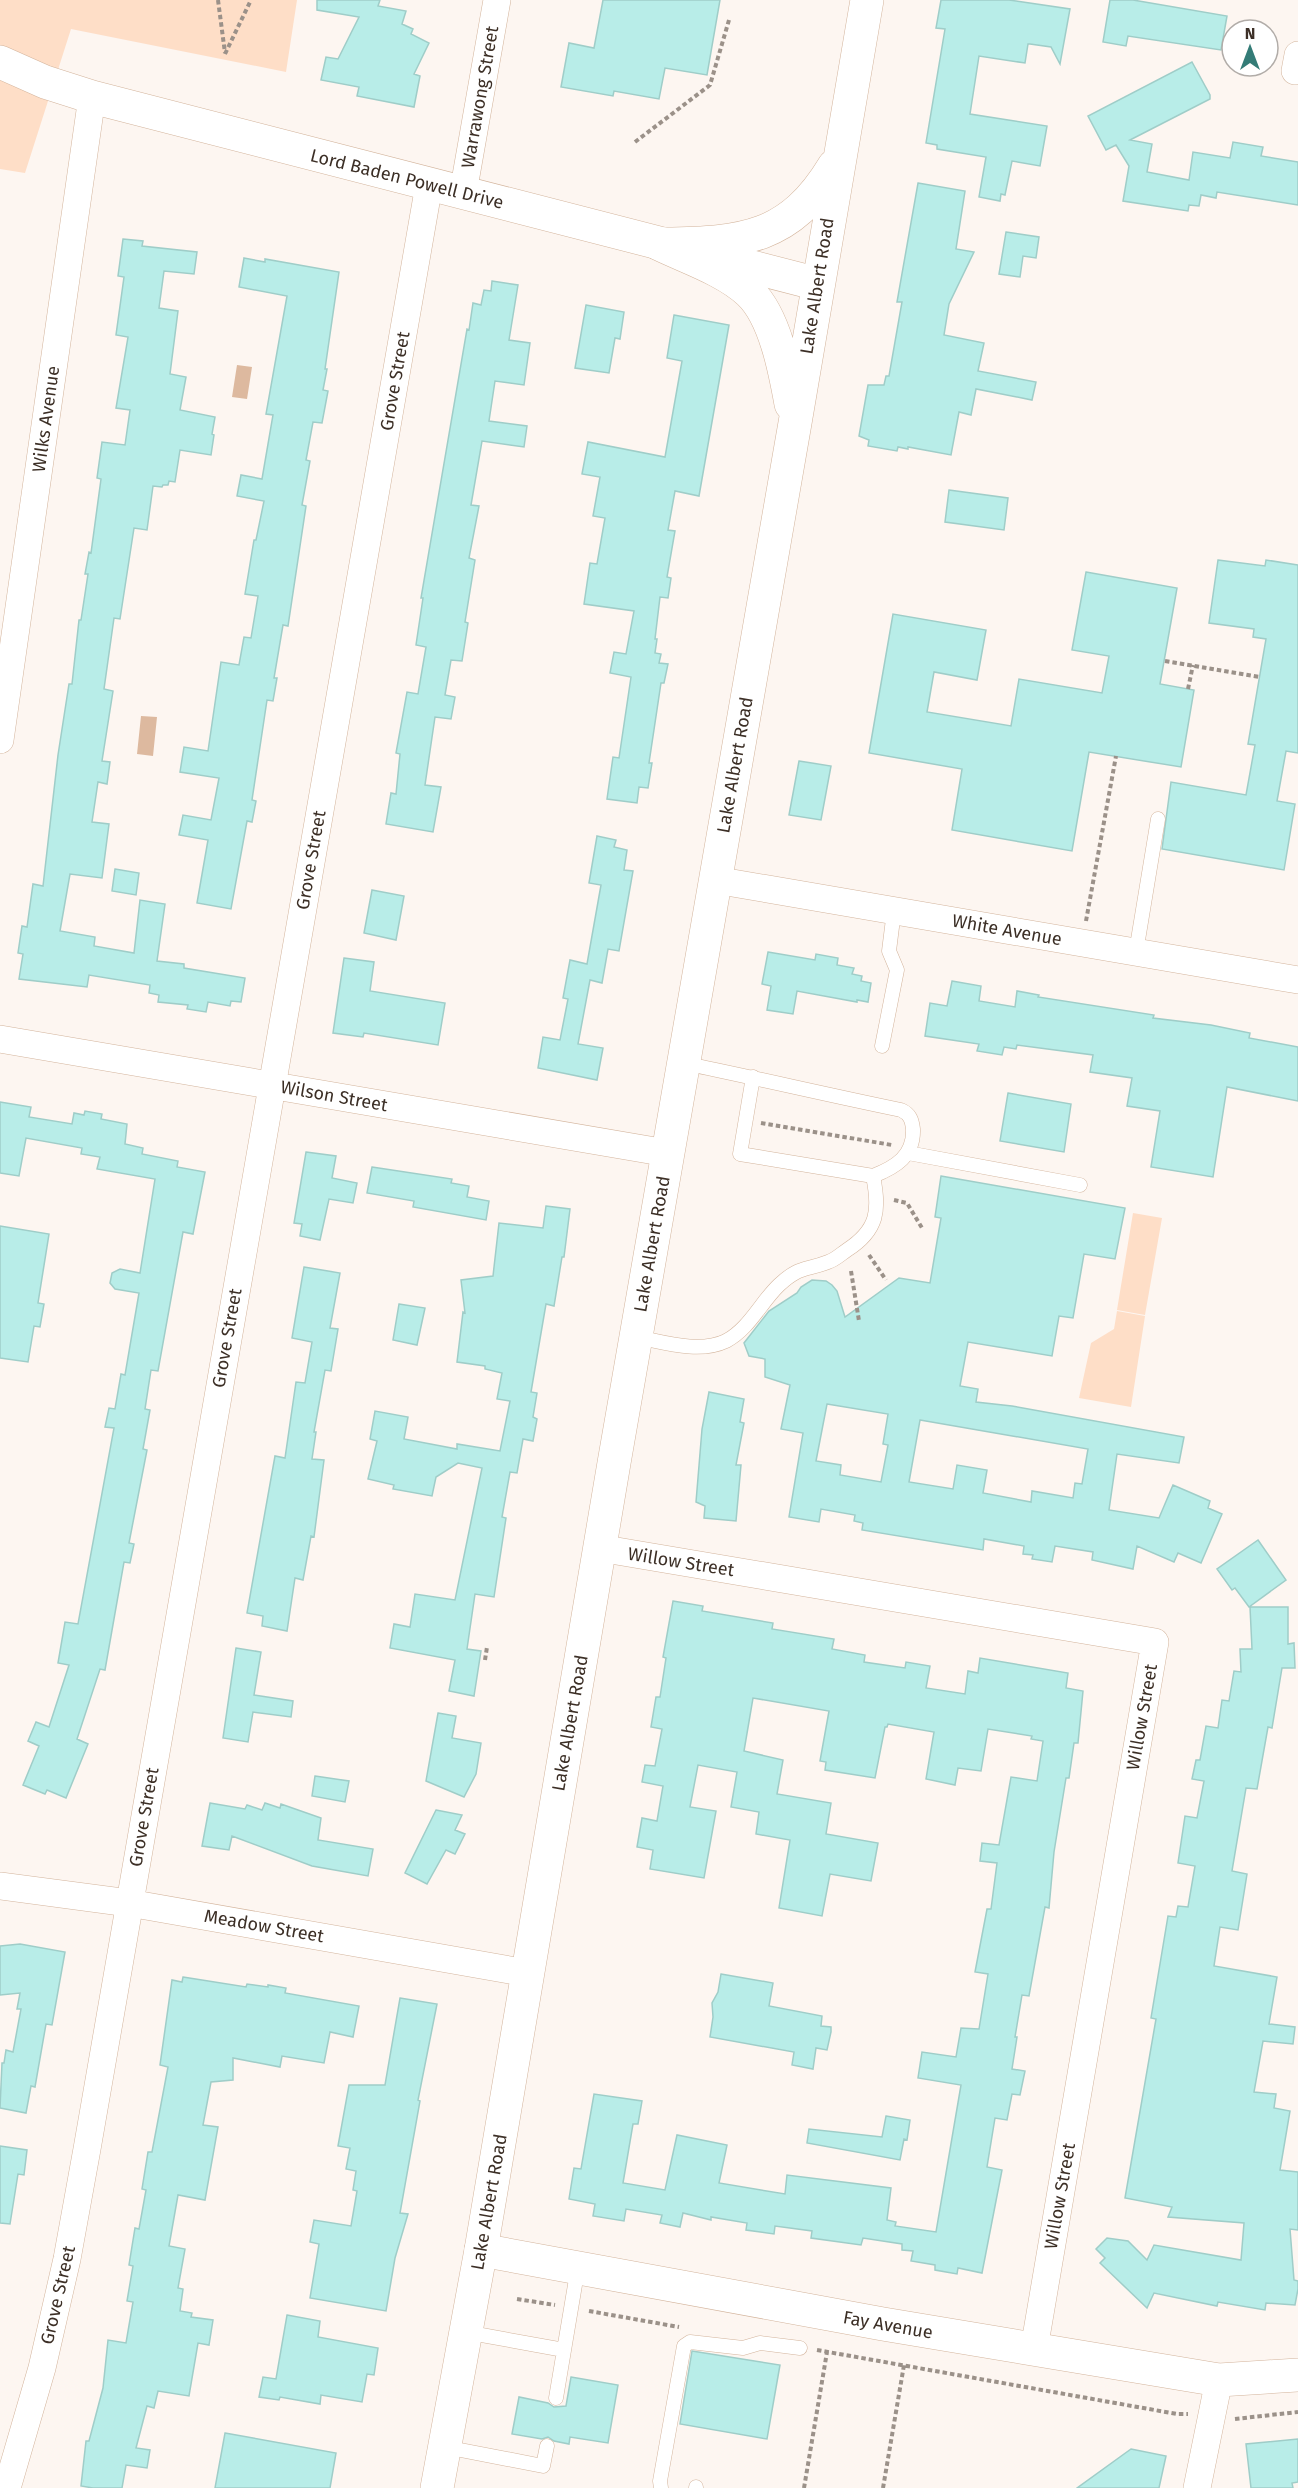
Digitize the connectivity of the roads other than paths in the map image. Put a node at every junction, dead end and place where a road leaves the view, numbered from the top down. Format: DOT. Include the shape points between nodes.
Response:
graph roads {
  1 [pos="497,0"];
  2 [pos="867,0"];
  3 [pos="0,62"];
  4 [pos="92,98"];
  5 [pos="838,158"];
  6 [pos="429,185"];
  7 [pos="464,193"];
  8 [pos="659,244"];
  9 [pos="818,284"];
  10 [pos="795,423"];
  11 [pos="0,740"];
  12 [pos="1158,819"];
  13 [pos="715,880"];
  14 [pos="894,911"];
  15 [pos="1136,952"];
  16 [pos="1298,980"];
  17 [pos="0,1039"];
  18 [pos="882,1047"];
  19 [pos="683,1063"];
  20 [pos="753,1077"];
  21 [pos="272,1085"];
  22 [pos="667,1153"];
  23 [pos="908,1153"];
  24 [pos="873,1176"];
  25 [pos="1080,1185"];
  26 [pos="636,1337"];
  27 [pos="599,1548"];
  28 [pos="0,1886"];
  29 [pos="129,1902"];
  30 [pos="527,1973"];
  31 [pos="481,2250"];
  32 [pos="578,2267"];
  33 [pos="465,2332"];
  34 [pos="800,2348"];
  35 [pos="1034,2349"];
  36 [pos="564,2350"];
  37 [pos="1298,2374"];
  38 [pos="1219,2380"];
  39 [pos="556,2398"];
  40 [pos="547,2446"];
  41 [pos="444,2447"];
  42 [pos="8,2488"];
  43 [pos="437,2488"];
  44 [pos="661,2488"];
  45 [pos="1197,2488"];
  1 -- 7 [label="street, Warrawong Street"];
  2 -- 5 [label="main road, Lake Albert Road"];
  3 -- 4 [label="main road, Lord Baden Powell Drive"];
  4 -- 6 [label="main road, Lord Baden Powell Drive"];
  4 -- 11 [label="street, Wilks Avenue"];
  5 -- 8 [label="main road" via="820,189 799,211 769,230 707,244"];
  5 -- 9 [label="main road, Lake Albert Road"];
  6 -- 7 [label="main road, Lord Baden Powell Drive"];
  6 -- 21 [label="street, Grove Street"];
  7 -- 8 [label="main road, Lord Baden Powell Drive"];
  8 -- 9 [label="main road, Lord Baden Powell Drive"];
  8 -- 10 [label="main road" via="750,293 766,316 776,342"];
  9 -- 10 [label="main road, Lake Albert Road"];
  10 -- 13 [label="main road, Lake Albert Road"];
  12 -- 15 [label="lane"];
  13 -- 14 [label="street, White Avenue"];
  13 -- 19 [label="main road, Lake Albert Road"];
  14 -- 15 [label="street, White Avenue"];
  14 -- 18 [label="lane" via="889,951 897,970"];
  15 -- 16 [label="street, White Avenue"];
  17 -- 21 [label="street, Wilson Street"];
  19 -- 20 [label="lane"];
  19 -- 22 [label="main road, Lake Albert Road"];
  20 -- 23 [label="lane" via="908,1113 913,1139"];
  20 -- 24 [label="lane" via="740,1154"];
  21 -- 22 [label="street, Wilson Street"];
  21 -- 29 [label="street, Grove Street"];
  22 -- 26 [label="main road, Lake Albert Road"];
  23 -- 24 [label="lane" via="892,1168"];
  23 -- 25 [label="lane"];
  24 -- 26 [label="lane" via="878,1199 872,1228 858,1243 829,1262 799,1269 726,1341 688,1346"];
  26 -- 27 [label="main road, Lake Albert Road"];
  27 -- 30 [label="main road, Lake Albert Road"];
  27 -- 35 [label="street, Willow Street" via="1155,1641"];
  28 -- 29 [label="street, Meadow Street"];
  29 -- 30 [label="street, Meadow Street"];
  29 -- 42 [label="street, Grove Street" via="67,2259"];
  30 -- 31 [label="main road, Lake Albert Road"];
  31 -- 32 [label="main road, Fay Avenue"];
  31 -- 33 [label="main road, Lake Albert Road"];
  32 -- 35 [label="main road, Fay Avenue"];
  32 -- 36 [label="lane"];
  33 -- 36 [label="lane"];
  33 -- 41 [label="main road, Lake Albert Road"];
  34 -- 44 [label="lane" via="760,2343 743,2348 690,2342 684,2346"];
  35 -- 38 [label="main road, Fay Avenue"];
  36 -- 39 [label="lane"];
  37 -- 38 [label="main road, Fay Avenue"];
  38 -- 45 [label="street"];
  40 -- 41 [label="lane" via="543,2466"];
  41 -- 43 [label="main road, Lake Albert Road"];
}
